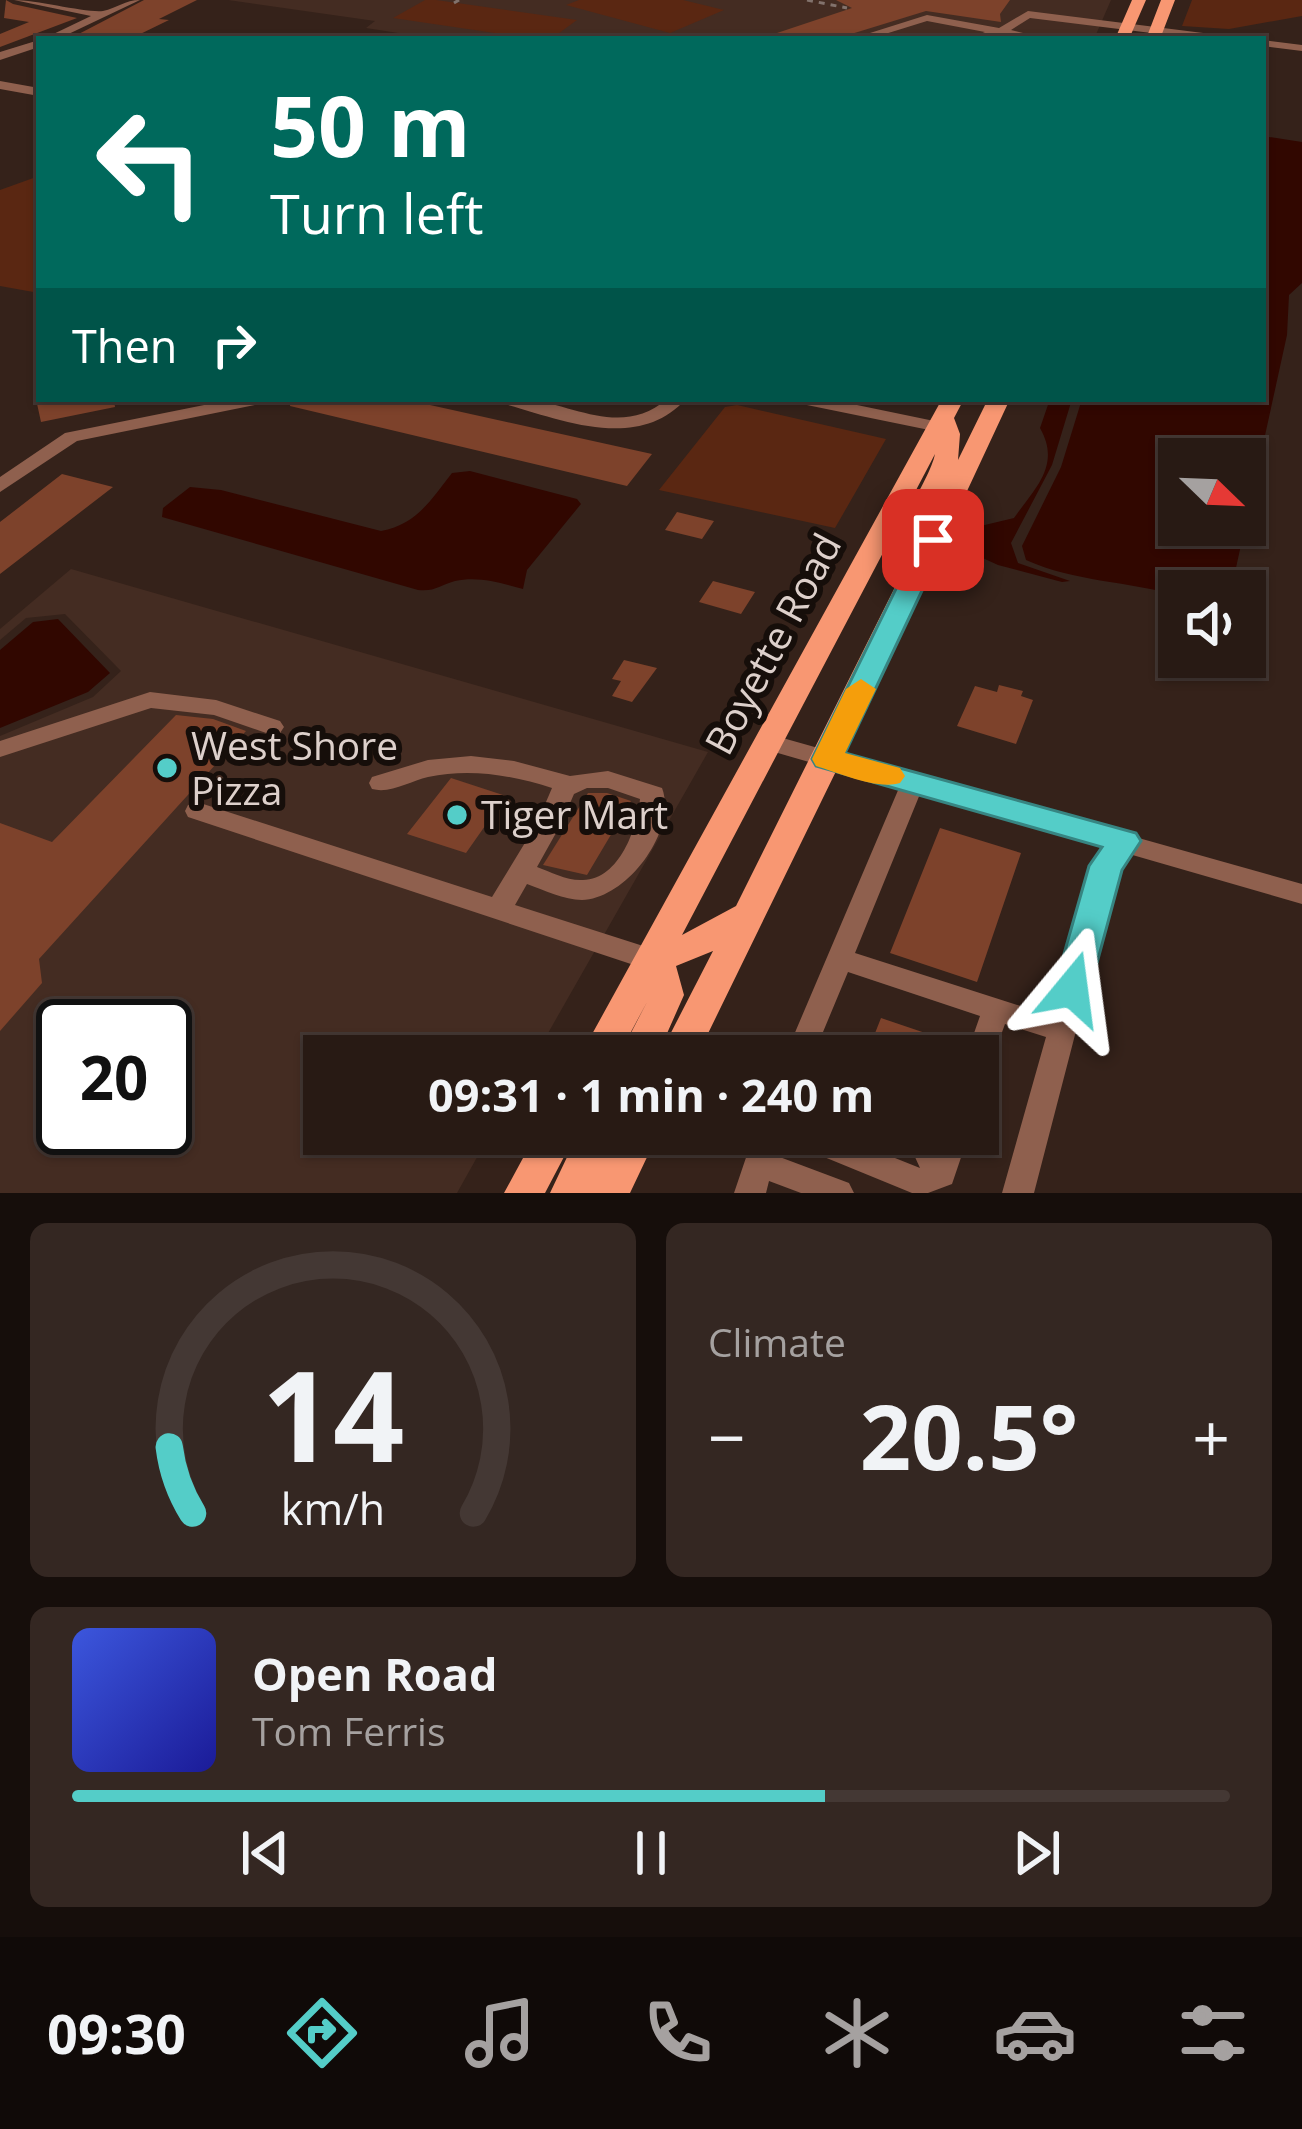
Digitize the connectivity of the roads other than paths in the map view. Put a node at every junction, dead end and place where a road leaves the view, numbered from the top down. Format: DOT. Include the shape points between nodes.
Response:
graph roads {
  1 [pos="19,0"];
  2 [pos="135,0"];
  3 [pos="1038,0"];
  4 [pos="1139,0"];
  5 [pos="1168,0"];
  6 [pos="104,14"];
  7 [pos="1028,14"];
  8 [pos="1004,30"];
  9 [pos="1124,33"];
  10 [pos="1155,35"];
  11 [pos="56,36"];
  12 [pos="867,36"];
  13 [pos="984,36"];
  14 [pos="1029,36"];
  15 [pos="1266,43"];
  16 [pos="36,44"];
  17 [pos="1302,48"];
  18 [pos="0,56"];
  19 [pos="0,85"];
  20 [pos="36,92"];
  21 [pos="245,402"];
  22 [pos="521,402"];
  23 [pos="674,402"];
  24 [pos="829,402"];
  25 [pos="882,402"];
  26 [pos="998,402"];
  27 [pos="945,415"];
  28 [pos="0,486"];
  29 [pos="915,576"];
  30 [pos="272,727"];
  31 [pos="772,743"];
  32 [pos="0,749"];
  33 [pos="827,759"];
  34 [pos="913,782"];
  35 [pos="381,783"];
  36 [pos="564,788"];
  37 [pos="197,811"];
  38 [pos="1124,841"];
  39 [pos="521,871"];
  40 [pos="1302,894"];
  41 [pos="499,909"];
  42 [pos="749,915"];
  43 [pos="837,958"];
  44 [pos="652,960"];
  45 [pos="996,1010"];
  46 [pos="1060,1030"];
  47 [pos="611,1035"];
  48 [pos="648,1035"];
  49 [pos="689,1035"];
  50 [pos="807,1035"];
  51 [pos="985,1035"];
  52 [pos="545,1155"];
  53 [pos="588,1155"];
  54 [pos="628,1155"];
  55 [pos="850,1155"];
  56 [pos="930,1155"];
  57 [pos="947,1155"];
  58 [pos="759,1163"];
  59 [pos="941,1174"];
  60 [pos="524,1193"];
  61 [pos="570,1193"];
  62 [pos="609,1193"];
  63 [pos="838,1193"];
  64 [pos="1018,1193"];
  1 -- 6 [label="street"];
  2 -- 6 [label="street"];
  3 -- 7 [label="street"];
  4 -- 9 [label="main road"];
  5 -- 10 [label="main road"];
  6 -- 11 [label="street"];
  7 -- 8 [label="street"];
  7 -- 9 [label="street"];
  8 -- 12 [label="street" via="927,18"];
  8 -- 13 [label="street"];
  8 -- 14 [label="street"];
  9 -- 10 [label="street"];
  15 -- 17 [label="street"];
  16 -- 18 [label="street"];
  19 -- 20 [label="street"];
  21 -- 28 [label="street" via="71,437"];
  22 -- 23 [label="street" via="628,424 656,419"];
  24 -- 27 [label="street"];
  25 -- 27 [label="street"];
  26 -- 29 [label="main road"];
  27 -- 29 [label="main road" via="946,463 905,545"];
  27 -- 31 [label="main road, Boyette Road"];
  29 -- 33 [label="main road"];
  30 -- 32 [label="street" via="216,708 150,700"];
  31 -- 33 [label="street"];
  31 -- 44 [label="main road, Boyette Road"];
  33 -- 34 [label="street"];
  33 -- 42 [label="main road"];
  34 -- 38 [label="street"];
  34 -- 43 [label="street"];
  35 -- 36 [label="street" via="466,761 530,772"];
  36 -- 39 [label="street"];
  36 -- 39 [label="street" via="616,778 652,794 637,851 598,888 580,891"];
  37 -- 41 [label="street"];
  38 -- 40 [label="street"];
  38 -- 46 [label="street" via="1106,866"];
  39 -- 41 [label="street"];
  41 -- 44 [label="street"];
  42 -- 44 [label="main road"];
  42 -- 49 [label="main road"];
  43 -- 45 [label="street"];
  43 -- 50 [label="street"];
  44 -- 47 [label="main road, Boyette Road"];
  44 -- 48 [label="main road" via="667,976 667,992"];
  45 -- 46 [label="street"];
  45 -- 51 [label="street"];
  46 -- 64 [label="street"];
  52 -- 60 [label="main road"];
  53 -- 61 [label="main road"];
  54 -- 62 [label="main road"];
  55 -- 59 [label="street" via="912,1182"];
  56 -- 59 [label="street"];
  57 -- 59 [label="street"];
  58 -- 63 [label="street"];
}
